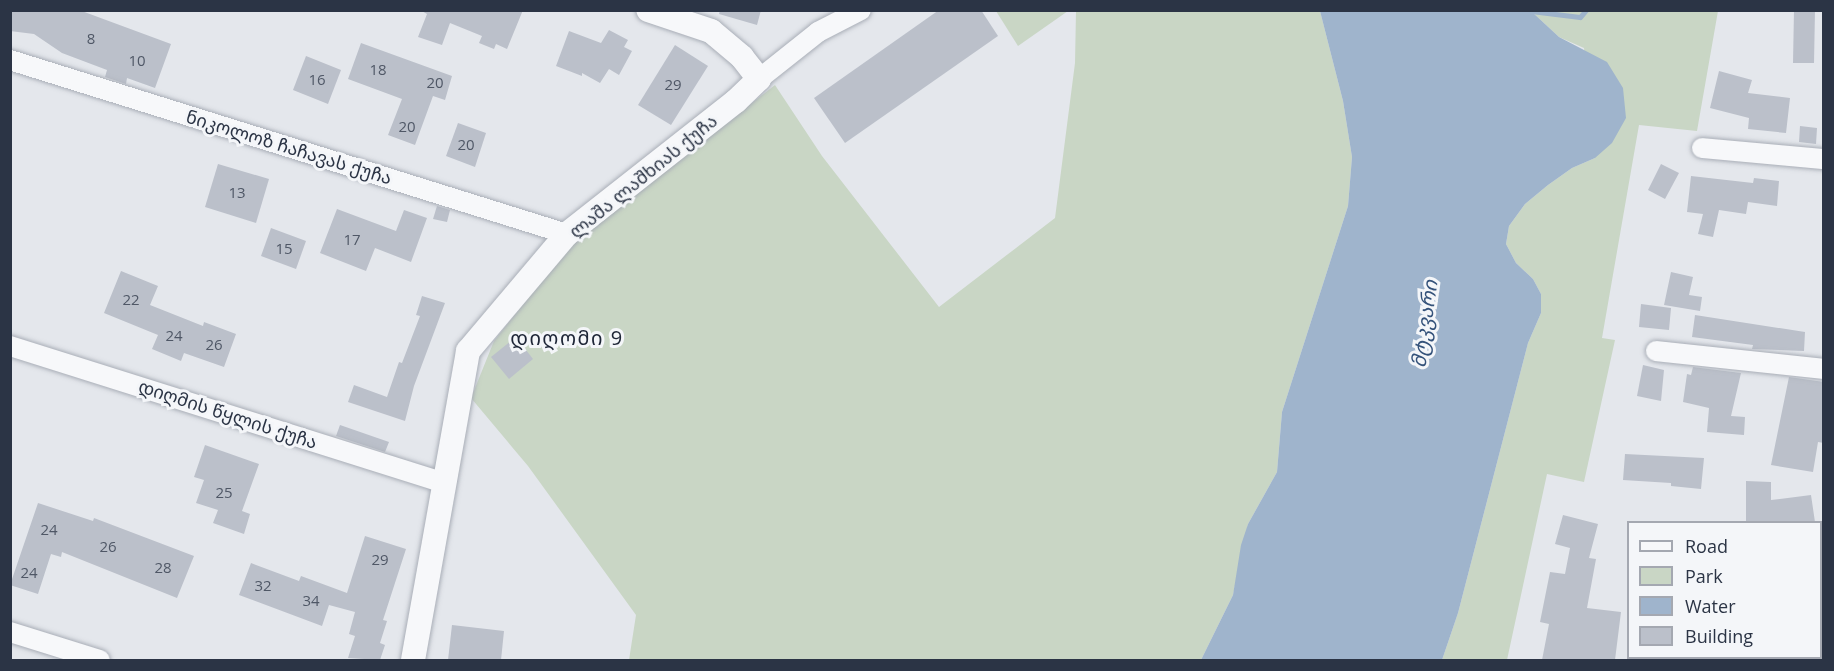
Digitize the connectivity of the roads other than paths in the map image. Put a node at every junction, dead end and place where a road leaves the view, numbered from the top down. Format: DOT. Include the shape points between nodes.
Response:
graph roads {
  1 [pos="648,10"];
  2 [pos="861,10"];
  3 [pos="10,60"];
  4 [pos="759,80"];
  5 [pos="1702,148"];
  6 [pos="1824,159"];
  7 [pos="567,234"];
  8 [pos="10,346"];
  9 [pos="1656,351"];
  10 [pos="1824,369"];
  11 [pos="445,483"];
  12 [pos="10,632"];
  13 [pos="100,660"];
  14 [pos="413,660"];
  1 -- 4 [label="street" via="711,31 742,57"];
  2 -- 4 [label="street, ლაშა ლაშხიას ქუჩა" via="819,32"];
  3 -- 7 [label="street, ნიკოლოზ ჩაჩავას ქუჩა"];
  4 -- 7 [label="street, ლაშა ლაშხიას ქუჩა"];
  5 -- 6 [label="street"];
  7 -- 11 [label="street, ლაშა ლაშხიას ქუჩა" via="468,351"];
  8 -- 11 [label="street, დიღმის წყლის ქუჩა"];
  9 -- 10 [label="street"];
  11 -- 14 [label="street, ლაშა ლაშხიას ქუჩა"];
  12 -- 13 [label="street"];
}
